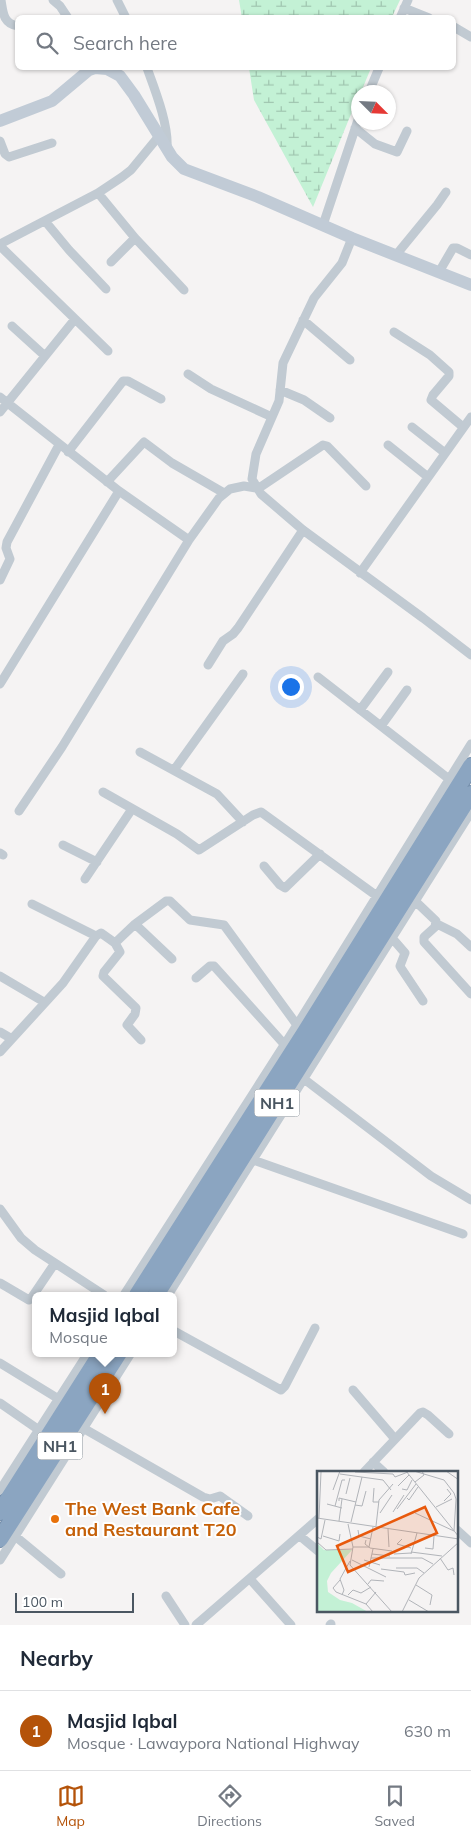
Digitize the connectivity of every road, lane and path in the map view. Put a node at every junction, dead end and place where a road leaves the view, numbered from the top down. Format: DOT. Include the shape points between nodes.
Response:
graph roads {
  1 [pos="1,0"];
  2 [pos="53,0"];
  3 [pos="116,0"];
  4 [pos="406,4"];
  5 [pos="66,15"];
  6 [pos="124,15"];
  7 [pos="424,15"];
  8 [pos="15,25"];
  9 [pos="456,28"];
  10 [pos="471,37"];
  11 [pos="87,70"];
  12 [pos="109,70"];
  13 [pos="148,70"];
  14 [pos="378,70"];
  15 [pos="372,85"];
  16 [pos="0,121"];
  17 [pos="355,130"];
  18 [pos="362,130"];
  19 [pos="407,131"];
  20 [pos="159,136"];
  21 [pos="0,141"];
  22 [pos="52,143"];
  23 [pos="167,149"];
  24 [pos="446,192"];
  25 [pos="98,193"];
  26 [pos="44,221"];
  27 [pos="323,225"];
  28 [pos="135,238"];
  29 [pos="352,238"];
  30 [pos="0,245"];
  31 [pos="396,255"];
  32 [pos="471,255"];
  33 [pos="111,262"];
  34 [pos="440,272"];
  35 [pos="471,285"];
  36 [pos="106,289"];
  37 [pos="184,290"];
  38 [pos="75,319"];
  39 [pos="303,320"];
  40 [pos="12,326"];
  41 [pos="394,332"];
  42 [pos="108,351"];
  43 [pos="45,356"];
  44 [pos="350,360"];
  45 [pos="188,374"];
  46 [pos="280,390"];
  47 [pos="3,400"];
  48 [pos="161,400"];
  49 [pos="0,412"];
  50 [pos="272,417"];
  51 [pos="471,417"];
  52 [pos="330,418"];
  53 [pos="412,427"];
  54 [pos="463,427"];
  55 [pos="60,445"];
  56 [pos="388,445"];
  57 [pos="68,452"];
  58 [pos="445,453"];
  59 [pos="428,477"];
  60 [pos="107,482"];
  61 [pos="366,486"];
  62 [pos="256,488"];
  63 [pos="119,492"];
  64 [pos="224,493"];
  65 [pos="303,530"];
  66 [pos="189,540"];
  67 [pos="3,546"];
  68 [pos="360,573"];
  69 [pos="0,580"];
  70 [pos="471,655"];
  71 [pos="208,665"];
  72 [pos="388,672"];
  73 [pos="243,674"];
  74 [pos="318,678"];
  75 [pos="0,684"];
  76 [pos="408,690"];
  77 [pos="360,710"];
  78 [pos="381,726"];
  79 [pos="471,744"];
  80 [pos="140,752"];
  81 [pos="471,766"];
  82 [pos="174,770"];
  83 [pos="449,779"];
  84 [pos="103,792"];
  85 [pos="471,794"];
  86 [pos="132,809"];
  87 [pos="20,811"];
  88 [pos="471,812"];
  89 [pos="242,822"];
  90 [pos="63,845"];
  91 [pos="320,854"];
  92 [pos="97,862"];
  93 [pos="264,866"];
  94 [pos="86,879"];
  95 [pos="411,898"];
  96 [pos="380,899"];
  97 [pos="32,904"];
  98 [pos="135,924"];
  99 [pos="437,924"];
  100 [pos="359,934"];
  101 [pos="96,936"];
  102 [pos="392,938"];
  103 [pos="115,943"];
  104 [pos="471,947"];
  105 [pos="172,959"];
  106 [pos="0,976"];
  107 [pos="196,978"];
  108 [pos="471,994"];
  109 [pos="423,1001"];
  110 [pos="44,1002"];
  111 [pos="297,1025"];
  112 [pos="0,1032"];
  113 [pos="12,1039"];
  114 [pos="140,1040"];
  115 [pos="284,1044"];
  116 [pos="0,1052"];
  117 [pos="291,1077"];
  118 [pos="253,1160"];
  119 [pos="471,1200"];
  120 [pos="0,1209"];
  121 [pos="463,1234"];
  122 [pos="55,1263"];
  123 [pos="0,1283"];
  124 [pos="36,1292"];
  125 [pos="99,1292"];
  126 [pos="126,1292"];
  127 [pos="139,1292"];
  128 [pos="158,1292"];
  129 [pos="170,1292"];
  130 [pos="32,1298"];
  131 [pos="315,1328"];
  132 [pos="177,1333"];
  133 [pos="86,1357"];
  134 [pos="98,1357"];
  135 [pos="117,1357"];
  136 [pos="128,1357"];
  137 [pos="0,1363"];
  138 [pos="354,1390"];
  139 [pos="64,1402"];
  140 [pos="0,1403"];
  141 [pos="83,1428"];
  142 [pos="449,1434"];
  143 [pos="41,1437"];
  144 [pos="395,1439"];
  145 [pos="372,1462"];
  146 [pos="365,1471"];
  147 [pos="383,1471"];
  148 [pos="5,1486"];
  149 [pos="0,1512"];
  150 [pos="248,1516"];
  151 [pos="317,1520"];
  152 [pos="458,1531"];
  153 [pos="300,1536"];
  154 [pos="8,1537"];
  155 [pos="471,1543"];
  156 [pos="317,1550"];
  157 [pos="0,1560"];
  158 [pos="61,1574"];
  159 [pos="250,1579"];
  160 [pos="166,1596"];
  161 [pos="185,1625"];
  162 [pos="196,1625"];
  163 [pos="291,1625"];
  1 -- 8 [label="street" via="5,19"];
  2 -- 5 [label="street"];
  3 -- 6 [label="street"];
  4 -- 7 [label="street"];
  9 -- 10 [label="street"];
  11 -- 16 [label="street" via="52,101"];
  12 -- 20 [label="street" via="120,76"];
  13 -- 23 [label="street" via="166,134"];
  14 -- 15 [label="street"];
  17 -- 27 [label="street"];
  18 -- 19 [label="street" via="374,144 396,152"];
  20 -- 23 [label="street"];
  20 -- 25 [label="street" via="131,170"];
  21 -- 22 [label="street" via="6,156 10,157"];
  23 -- 27 [label="street" via="188,171"];
  24 -- 31 [label="street"];
  25 -- 26 [label="street"];
  25 -- 28 [label="street"];
  26 -- 30 [label="street"];
  26 -- 36 [label="street"];
  27 -- 29 [label="street"];
  28 -- 33 [label="street"];
  28 -- 37 [label="street"];
  29 -- 31 [label="street"];
  29 -- 39 [label="street" via="342,263 314,298"];
  30 -- 38 [label="street"];
  31 -- 34 [label="street"];
  32 -- 34 [label="street" via="453,248"];
  34 -- 35 [label="street"];
  38 -- 42 [label="street"];
  38 -- 43 [label="street"];
  39 -- 44 [label="street"];
  39 -- 46 [label="street" via="284,363"];
  40 -- 43 [label="street"];
  41 -- 54 [label="street" via="430,355 449,372 431,400"];
  43 -- 47 [label="street"];
  45 -- 50 [label="street"];
  46 -- 50 [label="street"];
  46 -- 52 [label="street" via="304,400"];
  47 -- 49 [label="street"];
  47 -- 55 [label="street"];
  48 -- 57 [label="street" via="123,381"];
  50 -- 62 [label="street" via="254,462 252,479"];
  51 -- 54 [label="street"];
  53 -- 58 [label="street"];
  54 -- 58 [label="street"];
  55 -- 57 [label="street"];
  55 -- 67 [label="street"];
  56 -- 59 [label="street"];
  57 -- 60 [label="street"];
  58 -- 59 [label="street"];
  59 -- 68 [label="street"];
  60 -- 63 [label="street"];
  60 -- 64 [label="street" via="144,442 172,463"];
  61 -- 62 [label="street" via="323,444"];
  62 -- 64 [label="street" via="244,486"];
  62 -- 65 [label="street"];
  63 -- 66 [label="street"];
  63 -- 75 [label="street"];
  64 -- 66 [label="street"];
  65 -- 68 [label="street"];
  65 -- 71 [label="street" via="238,628 224,641"];
  66 -- 87 [label="street"];
  67 -- 69 [label="street" via="10,560"];
  68 -- 70 [label="street"];
  72 -- 77 [label="street"];
  73 -- 82 [label="street"];
  74 -- 77 [label="street"];
  76 -- 78 [label="street"];
  77 -- 78 [label="street"];
  78 -- 83 [label="street"];
  79 -- 83 [label="street"];
  80 -- 82 [label="street"];
  81 -- 96 [label="highway, NH1"];
  82 -- 89 [label="street" via="217,794"];
  83 -- 96 [label="street"];
  84 -- 86 [label="street"];
  85 -- 95 [label="highway, NH1"];
  86 -- 89 [label="street" via="199,850"];
  86 -- 92 [label="street"];
  88 -- 95 [label="street"];
  89 -- 91 [label="street" via="261,812"];
  90 -- 92 [label="street"];
  91 -- 93 [label="street" via="285,888"];
  91 -- 96 [label="street"];
  92 -- 94 [label="street"];
  95 -- 99 [label="street"];
  95 -- 102 [label="street"];
  95 -- 117 [label="highway, NH1"];
  96 -- 100 [label="highway, NH1"];
  97 -- 101 [label="street"];
  98 -- 103 [label="street"];
  98 -- 105 [label="street"];
  98 -- 111 [label="street" via="170,901 190,920 224,925"];
  99 -- 104 [label="street" via="457,934"];
  99 -- 108 [label="street" via="423,941"];
  100 -- 111 [label="street"];
  100 -- 117 [label="highway, NH1"];
  101 -- 103 [label="street" via="104,934"];
  101 -- 110 [label="street"];
  102 -- 109 [label="street" via="405,953 400,966"];
  102 -- 117 [label="street"];
  103 -- 114 [label="street" via="120,952 103,976 136,1008 127,1025"];
  106 -- 110 [label="street"];
  107 -- 115 [label="street" via="210,966 216,968"];
  110 -- 113 [label="street"];
  111 -- 115 [label="street"];
  112 -- 113 [label="street"];
  113 -- 116 [label="street"];
  115 -- 126 [label="street"];
  117 -- 118 [label="street"];
  117 -- 119 [label="street" via="431,1176"];
  117 -- 127 [label="highway, NH1"];
  117 -- 128 [label="highway, NH1"];
  118 -- 121 [label="street"];
  118 -- 129 [label="street"];
  120 -- 122 [label="street" via="21,1238"];
  122 -- 124 [label="street"];
  122 -- 125 [label="street"];
  123 -- 130 [label="street" via="29,1300"];
  131 -- 132 [label="street" via="281,1390"];
  133 -- 139 [label="street"];
  134 -- 139 [label="highway, NH1"];
  135 -- 154 [label="highway, NH1"];
  136 -- 141 [label="street"];
  137 -- 139 [label="street"];
  138 -- 144 [label="street"];
  139 -- 143 [label="highway, NH1"];
  140 -- 143 [label="street"];
  141 -- 150 [label="street" via="203,1497 220,1496"];
  141 -- 154 [label="street"];
  142 -- 144 [label="street" via="423,1412"];
  143 -- 148 [label="highway, NH1"];
  144 -- 145 [label="street"];
  145 -- 146 [label="street"];
  145 -- 147 [label="street"];
  148 -- 149 [label="highway, NH1"];
  151 -- 153 [label="street"];
  152 -- 155 [label="street"];
  153 -- 156 [label="street"];
  153 -- 159 [label="street"];
  154 -- 157 [label="street"];
  154 -- 158 [label="street"];
  159 -- 162 [label="street"];
  159 -- 163 [label="street"];
  160 -- 161 [label="street"];
}
